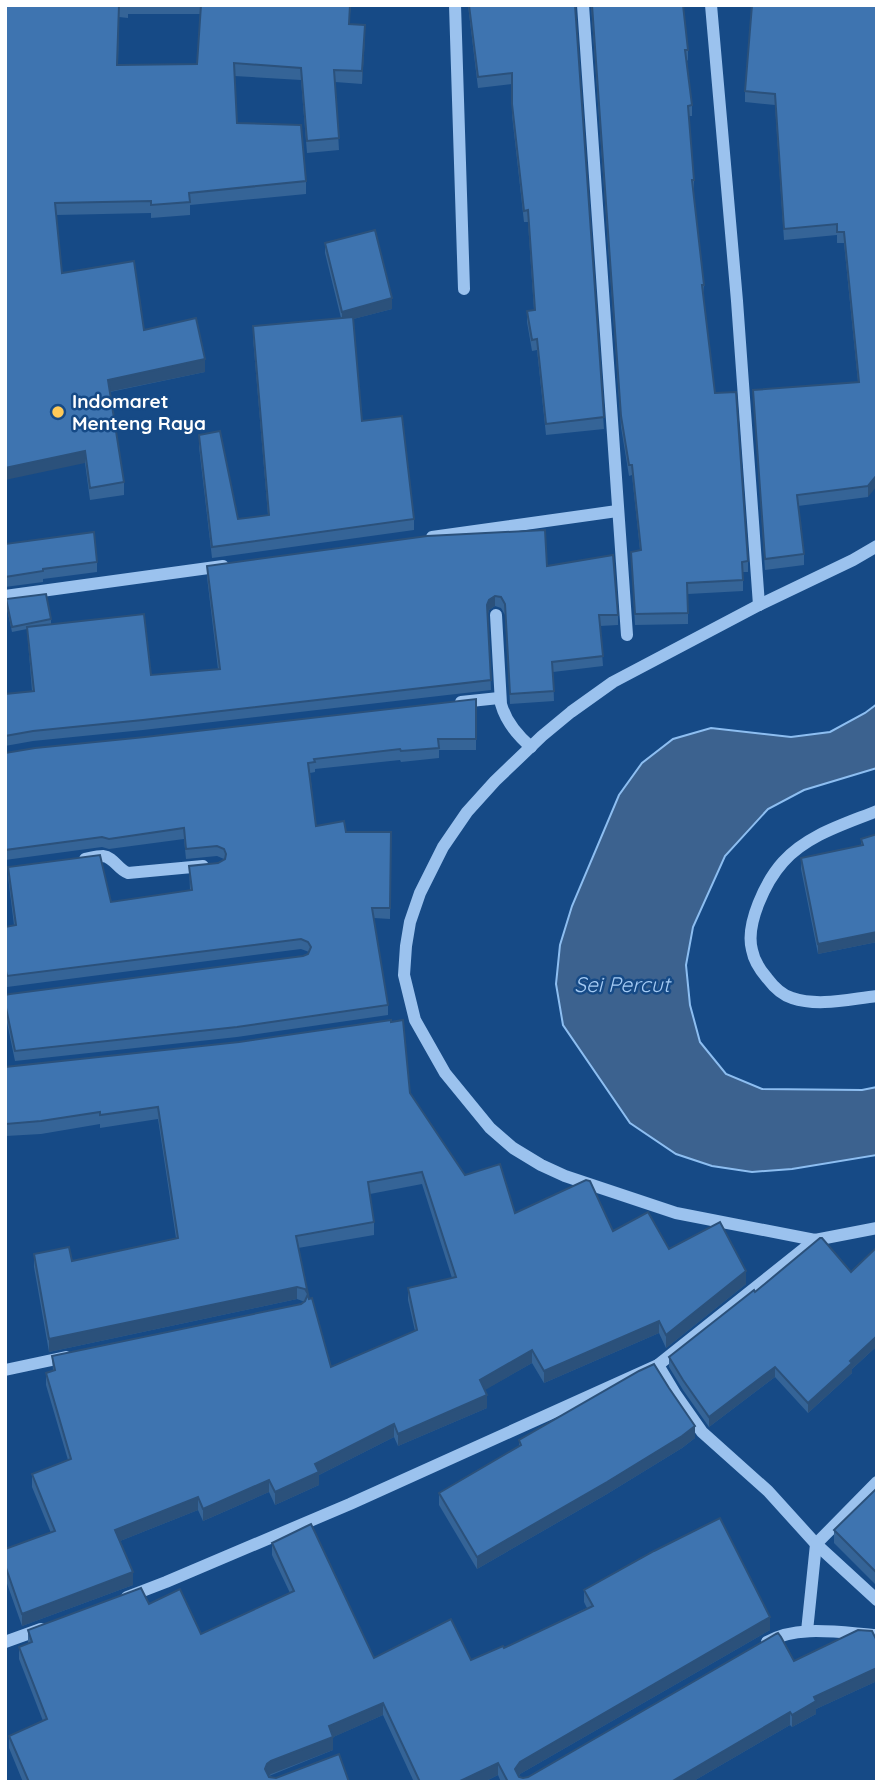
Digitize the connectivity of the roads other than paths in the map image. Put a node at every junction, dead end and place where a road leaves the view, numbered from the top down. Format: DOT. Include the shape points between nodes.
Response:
graph roads {
  1 [pos="455,5"];
  2 [pos="583,5"];
  3 [pos="711,5"];
  4 [pos="464,289"];
  5 [pos="617,511"];
  6 [pos="413,539"];
  7 [pos="877,546"];
  8 [pos="237,564"];
  9 [pos="5,596"];
  10 [pos="759,605"];
  11 [pos="496,615"];
  12 [pos="627,635"];
  13 [pos="499,698"];
  14 [pos="444,704"];
  15 [pos="531,747"];
  16 [pos="877,811"];
  17 [pos="66,861"];
  18 [pos="217,865"];
  19 [pos="877,996"];
  20 [pos="415,1020"];
  21 [pos="401,1022"];
  22 [pos="877,1228"];
  23 [pos="815,1240"];
  24 [pos="82,1353"];
  25 [pos="659,1366"];
  26 [pos="5,1370"];
  27 [pos="877,1482"];
  28 [pos="816,1544"];
  29 [pos="877,1600"];
  30 [pos="117,1601"];
  31 [pos="55,1623"];
  32 [pos="807,1631"];
  33 [pos="877,1635"];
  34 [pos="5,1642"];
  35 [pos="761,1645"];
  1 -- 4 [label="street"];
  2 -- 5 [label="street"];
  3 -- 10 [label="street"];
  5 -- 6 [label="street"];
  5 -- 12 [label="street"];
  7 -- 10 [label="street"];
  8 -- 9 [label="street"];
  10 -- 15 [label="street" via="613,682"];
  11 -- 13 [label="street"];
  13 -- 14 [label="street"];
  13 -- 15 [label="street" via="517,735"];
  15 -- 20 [label="street" via="467,812 420,893 410,922 404,975"];
  16 -- 19 [label="street" via="811,839 783,862 761,897 752,923 751,949 760,970 789,998 812,1003"];
  17 -- 18 [label="street" via="103,856 128,873"];
  20 -- 21 [label="street"];
  20 -- 23 [label="street" via="446,1073 490,1128 541,1165 676,1213"];
  22 -- 23 [label="street"];
  23 -- 25 [label="street"];
  24 -- 26 [label="street"];
  25 -- 28 [label="street" via="702,1432 768,1490"];
  25 -- 30 [label="street" via="350,1504"];
  27 -- 28 [label="street"];
  28 -- 29 [label="street"];
  28 -- 32 [label="street"];
  31 -- 34 [label="street"];
  32 -- 33 [label="street"];
  32 -- 35 [label="street"];
}
